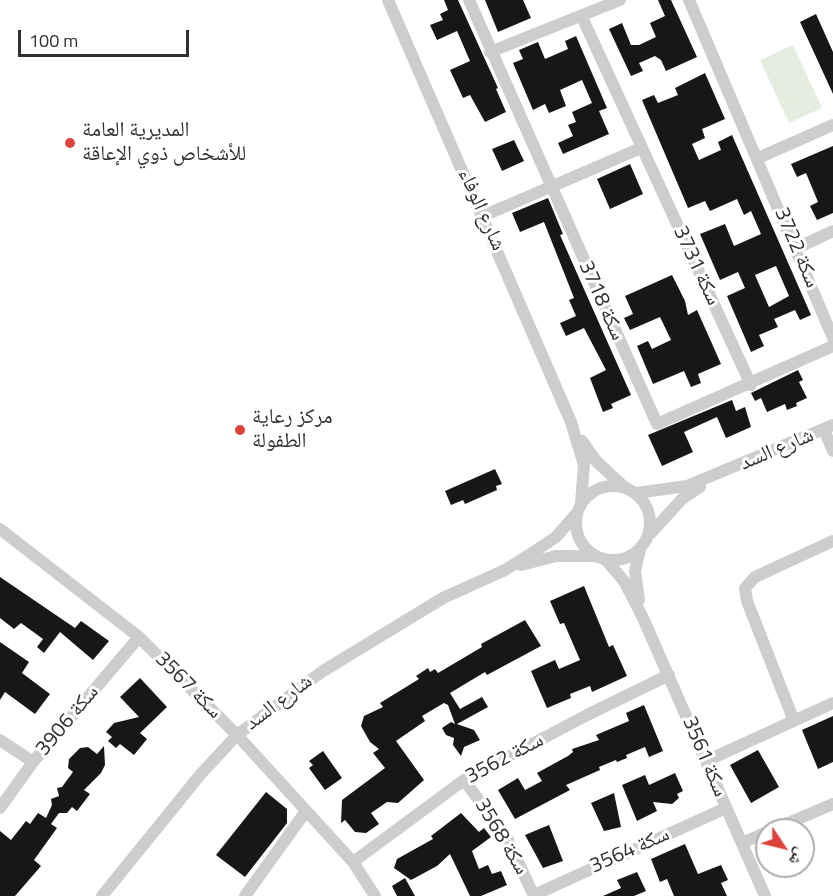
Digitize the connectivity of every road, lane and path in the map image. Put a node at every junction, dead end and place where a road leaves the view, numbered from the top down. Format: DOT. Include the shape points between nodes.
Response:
graph roads {
  1 [pos="388,0"];
  2 [pos="469,0"];
  3 [pos="620,0"];
  4 [pos="689,0"];
  5 [pos="582,17"];
  6 [pos="490,52"];
  7 [pos="833,125"];
  8 [pos="641,148"];
  9 [pos="758,158"];
  10 [pos="549,187"];
  11 [pos="483,216"];
  12 [pos="833,231"];
  13 [pos="797,248"];
  14 [pos="833,338"];
  15 [pos="833,346"];
  16 [pos="751,385"];
  17 [pos="571,422"];
  18 [pos="828,428"];
  19 [pos="833,451"];
  20 [pos="721,474"];
  21 [pos="631,490"];
  22 [pos="579,509"];
  23 [pos="0,529"];
  24 [pos="833,541"];
  25 [pos="643,543"];
  26 [pos="601,558"];
  27 [pos="505,570"];
  28 [pos="644,618"];
  29 [pos="139,637"];
  30 [pos="669,675"];
  31 [pos="833,703"];
  32 [pos="794,721"];
  33 [pos="237,735"];
  34 [pos="0,740"];
  35 [pos="706,761"];
  36 [pos="33,762"];
  37 [pos="464,780"];
  38 [pos="833,804"];
  39 [pos="0,808"];
  40 [pos="726,808"];
  41 [pos="306,811"];
  42 [pos="800,818"];
  43 [pos="755,837"];
  44 [pos="742,843"];
  45 [pos="353,862"];
  46 [pos="534,895"];
  47 [pos="102,896"];
  48 [pos="245,896"];
  49 [pos="375,896"];
  50 [pos="765,896"];
  1 -- 11 [label="street, شارع الوفاء"];
  2 -- 6 [label="street, سكة 3718"];
  3 -- 5 [label="street"];
  4 -- 9 [label="street, سكة 3722"];
  5 -- 6 [label="street"];
  5 -- 8 [label="street, سكة 3731"];
  6 -- 10 [label="street, سكة 3718"];
  7 -- 9 [label="street"];
  8 -- 10 [label="street"];
  8 -- 16 [label="street, سكة 3731"];
  9 -- 13 [label="street, سكة 3722"];
  10 -- 11 [label="street"];
  10 -- 16 [label="street, سكة 3718" via="657,424"];
  11 -- 17 [label="street, شارع الوفاء"];
  12 -- 13 [label="street"];
  13 -- 14 [label="street, سكة 3722"];
  15 -- 16 [label="street, سكة 3718"];
  17 -- 21 [label="street, شارع الوفاء" via="596,461"];
  17 -- 22 [label="street, شارع الوفاء" via="584,465"];
  18 -- 19 [label="street"];
  18 -- 20 [label="street, شارع السد"];
  20 -- 21 [label="street, شارع السد" via="681,488"];
  20 -- 25 [label="street, شارع السد" via="682,499"];
  21 -- 22 [label="street" via="600,488"];
  21 -- 25 [label="street" via="649,514"];
  22 -- 26 [label="street" via="578,538"];
  22 -- 27 [label="street, شارع السد" via="556,537"];
  23 -- 29 [label="street, سكة 3567"];
  24 -- 32 [label="street" via="755,577 746,588 747,601"];
  25 -- 26 [label="street" via="619,560"];
  25 -- 28 [label="street, سكة 3561" via="635,578"];
  26 -- 27 [label="street, شارع السد" via="556,556"];
  26 -- 28 [label="street, سكة 3561" via="624,582"];
  27 -- 33 [label="street, شارع السد" via="443,598 323,671"];
  28 -- 30 [label="street, سكة 3561"];
  29 -- 33 [label="street, سكة 3567"];
  29 -- 36 [label="street, سكة 3906"];
  30 -- 35 [label="street, سكة 3561"];
  30 -- 37 [label="street, سكة 3562"];
  31 -- 32 [label="street"];
  32 -- 35 [label="street"];
  33 -- 41 [label="street, سكة 3567"];
  33 -- 47 [label="street, شارع السد"];
  34 -- 36 [label="street"];
  35 -- 40 [label="street, سكة 3561"];
  36 -- 39 [label="street, سكة 3906"];
  37 -- 45 [label="street, سكة 3562"];
  37 -- 46 [label="street, سكة 3568" via="507,838"];
  38 -- 42 [label="street"];
  40 -- 44 [label="street, سكة 3561"];
  40 -- 46 [label="street, سكة 3564"];
  41 -- 45 [label="street, سكة 3567"];
  41 -- 48 [label="street"];
  43 -- 44 [label="street"];
  44 -- 50 [label="street, سكة 3561"];
  45 -- 49 [label="street, سكة 3567"];
}
